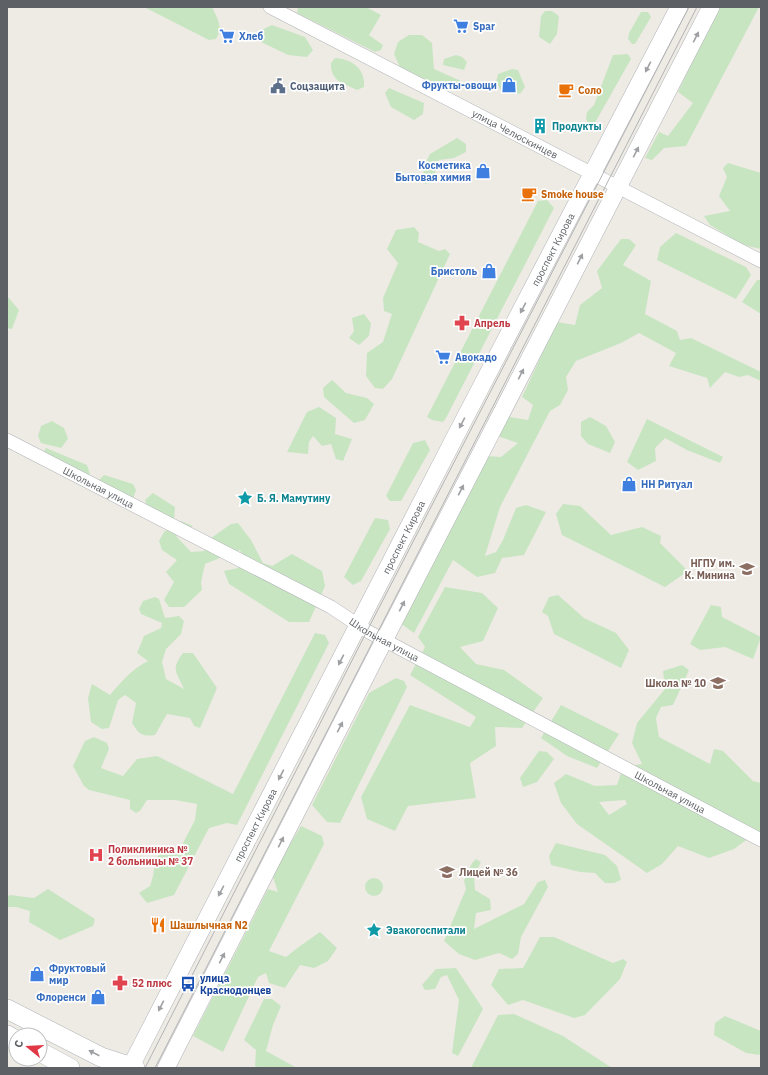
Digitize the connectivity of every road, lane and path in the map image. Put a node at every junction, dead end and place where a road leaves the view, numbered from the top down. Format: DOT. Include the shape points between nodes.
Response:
graph roads {
  1 [pos="270,7"];
  2 [pos="679,7"];
  3 [pos="711,7"];
  4 [pos="593,174"];
  5 [pos="618,187"];
  6 [pos="761,261"];
  7 [pos="7,440"];
  8 [pos="358,625"];
  9 [pos="384,640"];
  10 [pos="761,840"];
  11 [pos="7,1009"];
  12 [pos="48,1056"];
  13 [pos="132,1067"];
  14 [pos="70,1068"];
  15 [pos="166,1068"];
  1 -- 4 [label="street, улица Челюскинцев"];
  2 -- 4 [label="street, проспект Кирова, one-way"];
  5 -- 3 [label="street, one-way"];
  4 -- 5 [label="street, улица Челюскинцев"];
  4 -- 8 [label="street, проспект Кирова, one-way"];
  5 -- 6 [label="street, улица Челюскинцев"];
  9 -- 5 [label="street, one-way"];
  7 -- 8 [label="street, Школьная улица" via="331,607"];
  8 -- 9 [label="street, Школьная улица"];
  8 -- 13 [label="street, проспект Кирова, one-way"];
  9 -- 10 [label="street, Школьная улица"];
  15 -- 9 [label="street, one-way"];
  13 -- 11 [label="main road, one-way" via="101,1056"];
  12 -- 14 [label="main road"];
}
